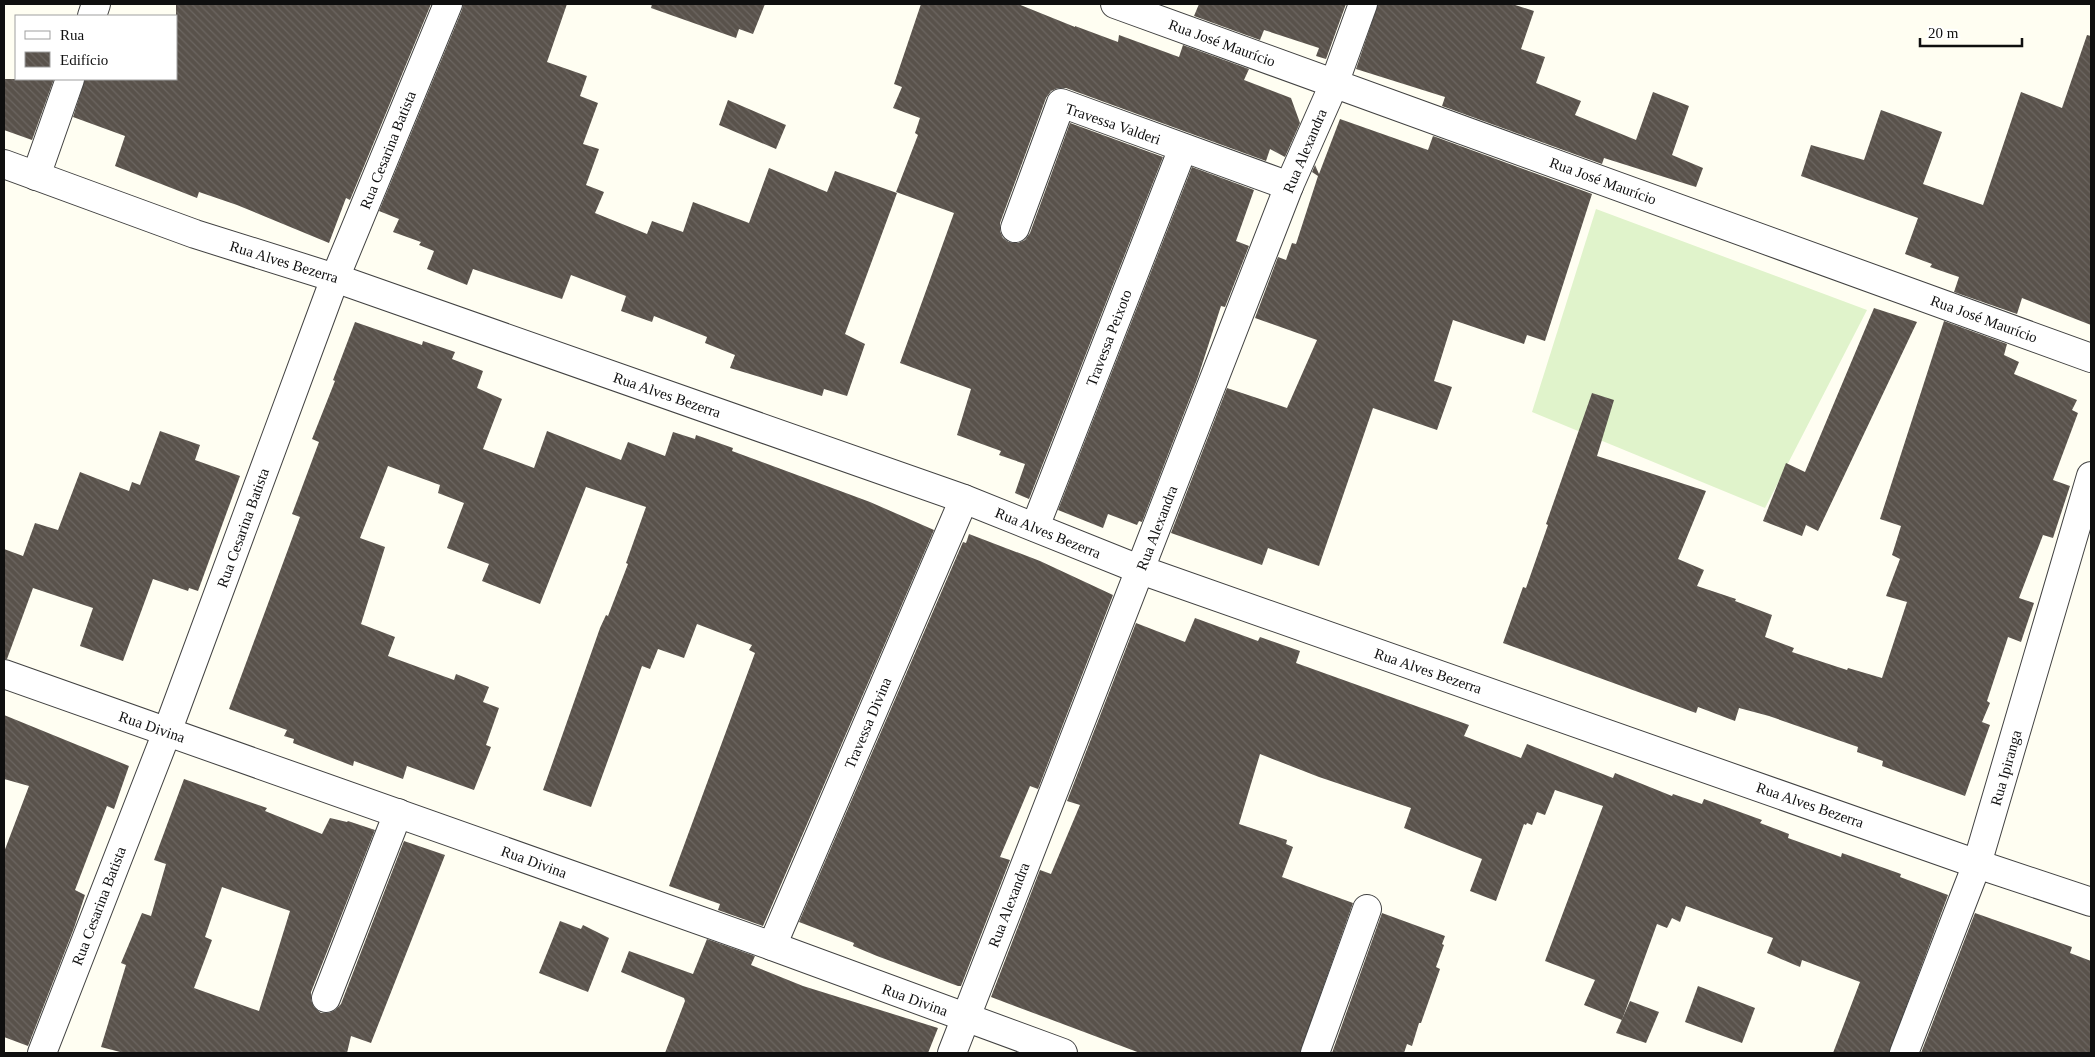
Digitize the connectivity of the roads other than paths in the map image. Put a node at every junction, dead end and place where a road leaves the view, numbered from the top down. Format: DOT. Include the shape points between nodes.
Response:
graph roads {
  1 [pos="448,4"];
  2 [pos="1115,4"];
  3 [pos="1364,4"];
  4 [pos="70,80"];
  5 [pos="1334,84"];
  6 [pos="1183,148"];
  7 [pos="4,164"];
  8 [pos="36,176"];
  9 [pos="1289,186"];
  10 [pos="1015,228"];
  11 [pos="335,278"];
  12 [pos="2091,358"];
  13 [pos="2091,476"];
  14 [pos="964,500"];
  15 [pos="1035,528"];
  16 [pos="1141,570"];
  17 [pos="4,674"];
  18 [pos="167,732"];
  19 [pos="398,813"];
  20 [pos="1977,864"];
  21 [pos="2091,902"];
  22 [pos="1367,909"];
  23 [pos="772,946"];
  24 [pos="326,998"];
  25 [pos="965,1018"];
  26 [pos="42,1053"];
  27 [pos="952,1053"];
  28 [pos="1063,1053"];
  29 [pos="1315,1053"];
  30 [pos="1904,1053"];
  1 -- 11 [label="street, Rua Cesarina Batista"];
  2 -- 5 [label="street, Rua José Maurício"];
  3 -- 5 [label="street, Rua Alexandra"];
  4 -- 8 [label="street"];
  5 -- 9 [label="street, Rua Alexandra"];
  5 -- 12 [label="street, Rua José Maurício"];
  6 -- 9 [label="street, Travessa Valderi"];
  6 -- 10 [label="street, Travessa Valderi" via="1061,103"];
  6 -- 15 [label="street, Travessa Peixoto"];
  7 -- 8 [label="street, Rua Alves Bezerra"];
  8 -- 11 [label="street, Rua Alves Bezerra" via="195,234"];
  9 -- 16 [label="street, Rua Alexandra"];
  11 -- 14 [label="street, Rua Alves Bezerra"];
  11 -- 18 [label="street, Rua Cesarina Batista"];
  13 -- 20 [label="street, Rua Ipiranga"];
  14 -- 15 [label="street, Rua Alves Bezerra"];
  14 -- 23 [label="street, Travessa Divina"];
  15 -- 16 [label="street, Rua Alves Bezerra"];
  16 -- 20 [label="street, Rua Alves Bezerra"];
  16 -- 25 [label="street, Rua Alexandra"];
  17 -- 18 [label="street, Rua Divina"];
  18 -- 19 [label="street, Rua Divina"];
  18 -- 26 [label="street, Rua Cesarina Batista"];
  19 -- 23 [label="street, Rua Divina"];
  19 -- 24 [label="street"];
  20 -- 21 [label="street, Rua Alves Bezerra"];
  20 -- 30 [label="street, Rua Ipiranga"];
  22 -- 29 [label="street"];
  23 -- 25 [label="street, Rua Divina"];
  25 -- 27 [label="street, Rua Alexandra"];
  25 -- 28 [label="street, Rua Divina"];
}
